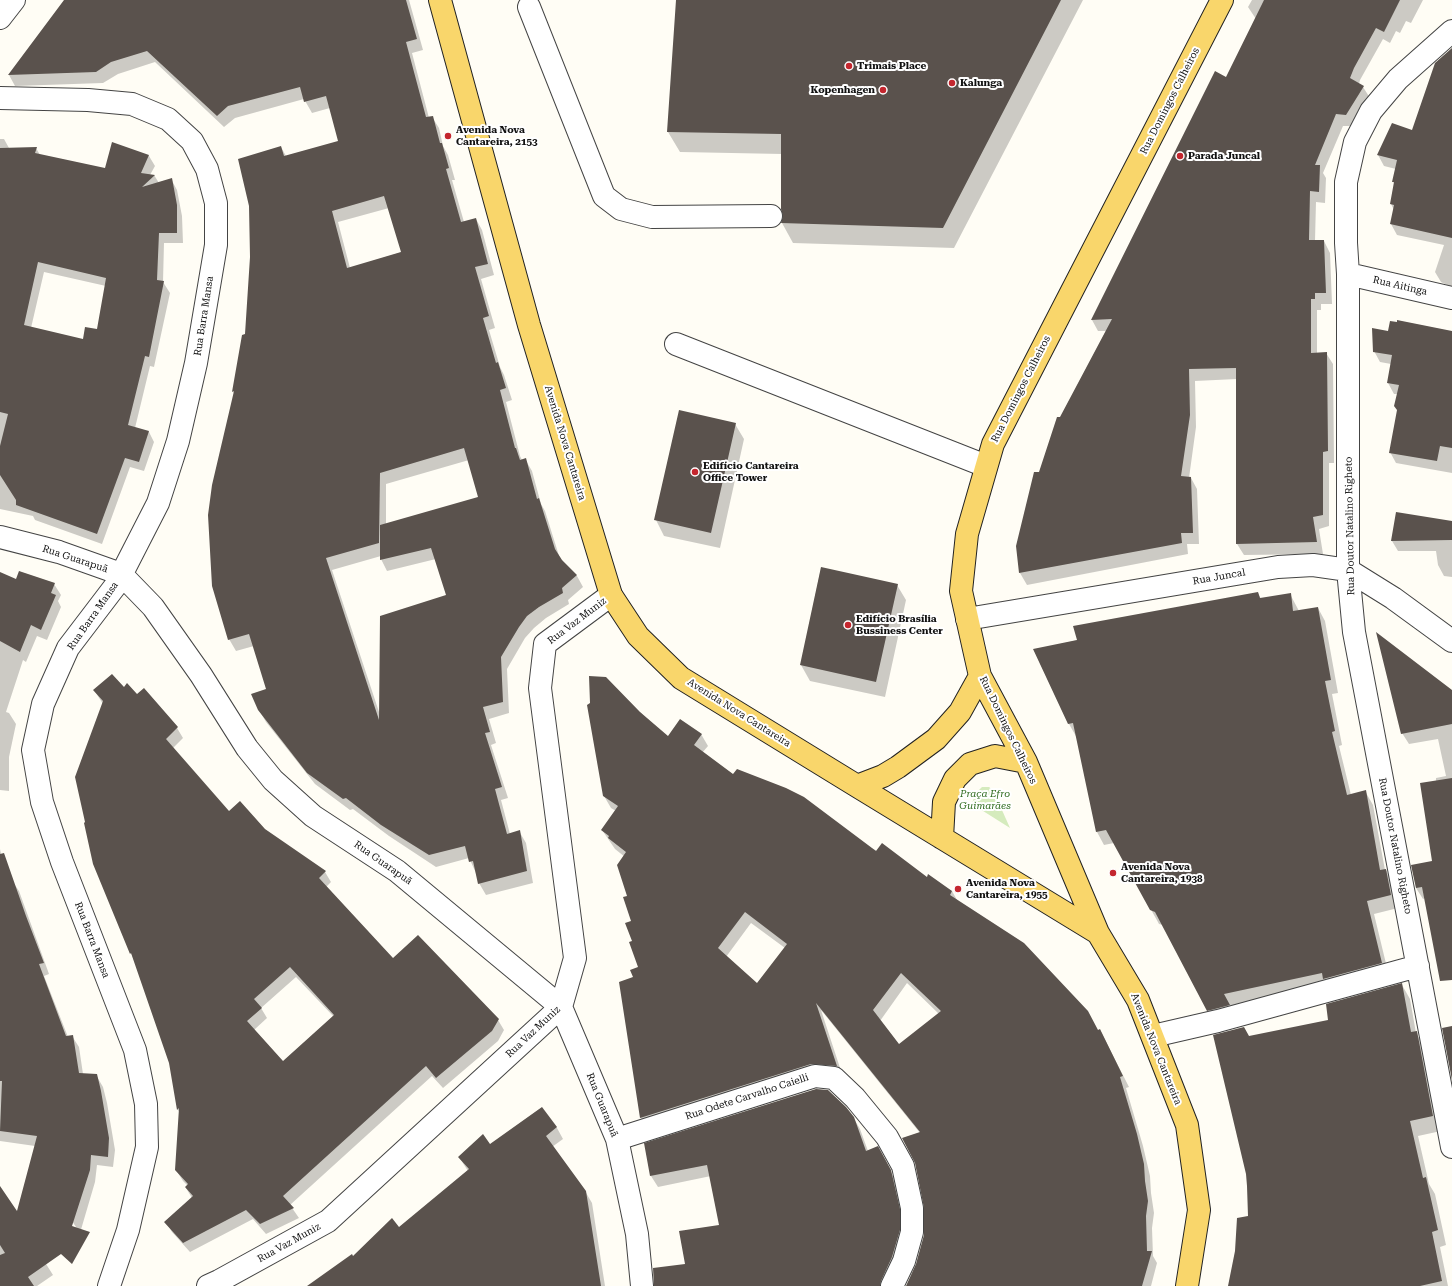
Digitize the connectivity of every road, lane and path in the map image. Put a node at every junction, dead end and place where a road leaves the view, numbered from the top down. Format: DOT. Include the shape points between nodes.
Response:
graph roads {
  1 [pos="14,0"];
  2 [pos="440,0"];
  3 [pos="1222,0"];
  4 [pos="529,7"];
  5 [pos="0,18"];
  6 [pos="1452,31"];
  7 [pos="0,98"];
  8 [pos="771,216"];
  9 [pos="1348,274"];
  10 [pos="1452,298"];
  11 [pos="676,344"];
  12 [pos="986,466"];
  13 [pos="0,537"];
  14 [pos="1348,570"];
  15 [pos="121,574"];
  16 [pos="611,595"];
  17 [pos="967,619"];
  18 [pos="1452,642"];
  19 [pos="980,676"];
  20 [pos="1026,762"];
  21 [pos="857,786"];
  22 [pos="942,838"];
  23 [pos="1098,933"];
  24 [pos="1418,966"];
  25 [pos="562,1007"];
  26 [pos="1153,1036"];
  27 [pos="617,1139"];
  28 [pos="1452,1147"];
  29 [pos="109,1286"];
  30 [pos="208,1286"];
  31 [pos="642,1286"];
  32 [pos="892,1286"];
  33 [pos="1187,1286"];
  1 -- 5 [label="street"];
  2 -- 16 [label="main road, Avenida Nova Cantareira" via="529,325"];
  3 -- 12 [label="main road, Rua Domingos Calheiros" via="992,444"];
  4 -- 8 [label="street" via="604,196 621,209 652,216"];
  6 -- 9 [label="street, Rua Doutor Natalino Righeto" via="1398,79 1371,111 1355,142 1346,182"];
  7 -- 15 [label="street, Rua Barra Mansa" via="132,104 168,119 192,140 207,169 216,203 216,245 196,363 178,441 158,503"];
  9 -- 10 [label="street, Rua Aitinga"];
  9 -- 14 [label="street, Rua Doutor Natalino Righeto"];
  11 -- 12 [label="street"];
  12 -- 17 [label="main road, Rua Domingos Calheiros" via="967,534 961,591"];
  13 -- 15 [label="street, Rua Guarapuã" via="59,552"];
  14 -- 17 [label="street, Rua Juncal" via="1313,565 1278,567"];
  14 -- 18 [label="street, Rua Juncal" via="1393,598"];
  14 -- 24 [label="street, Rua Doutor Natalino Righeto" via="1354,632"];
  15 -- 25 [label="street, Rua Guarapuã" via="153,607 202,675 247,748 273,780 313,816 397,871"];
  15 -- 29 [label="street, Rua Barra Mansa" via="116,585 68,648 43,704 33,750 42,802 62,862 135,1050 146,1104 147,1148 128,1230"];
  16 -- 21 [label="main road, Avenida Nova Cantareira" via="638,636 681,678"];
  16 -- 25 [label="street, Rua Vaz Muniz" via="545,644 540,688 575,958"];
  17 -- 19 [label="main road, Rua Domingos Calheiros"];
  19 -- 20 [label="main road, Rua Domingos Calheiros"];
  19 -- 21 [label="main road" via="960,712 936,739 883,776"];
  20 -- 22 [label="main road" via="995,756 970,764 955,779 944,802"];
  20 -- 23 [label="main road, Rua Domingos Calheiros"];
  21 -- 22 [label="main road, Avenida Nova Cantareira"];
  22 -- 23 [label="main road, Avenida Nova Cantareira"];
  23 -- 26 [label="main road, Avenida Nova Cantareira" via="1138,1000"];
  24 -- 26 [label="street" via="1218,1021"];
  24 -- 28 [label="street, Rua Doutor Natalino Righeto"];
  25 -- 27 [label="street, Rua Guarapuã"];
  25 -- 30 [label="street, Rua Vaz Muniz" via="328,1221"];
  26 -- 33 [label="main road, Avenida Nova Cantareira" via="1187,1125 1199,1210"];
  27 -- 31 [label="street, Rua Guarapuã" via="637,1234"];
  27 -- 32 [label="street, Rua Odete Carvalho Caielli" via="815,1076 834,1078 855,1098 887,1137 903,1166 912,1208 912,1232 904,1261"];
}
